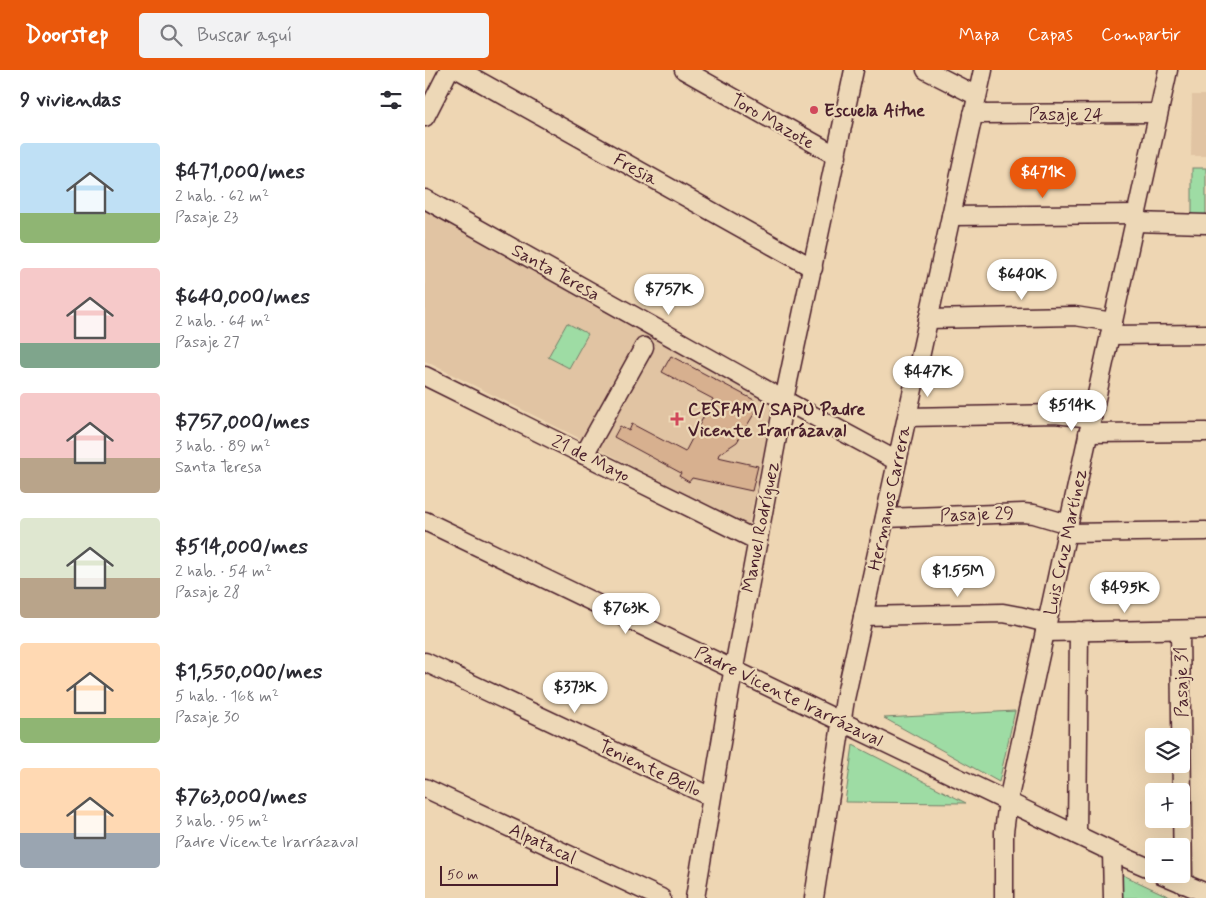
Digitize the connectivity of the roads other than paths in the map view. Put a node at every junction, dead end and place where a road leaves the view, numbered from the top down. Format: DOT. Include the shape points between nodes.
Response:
graph roads {
  1 [pos="449,70"];
  2 [pos="459,70"];
  3 [pos="684,70"];
  4 [pos="855,70"];
  5 [pos="926,70"];
  6 [pos="983,70"];
  7 [pos="1168,70"];
  8 [pos="977,96"];
  9 [pos="1158,113"];
  10 [pos="973,114"];
  11 [pos="425,117"];
  12 [pos="837,156"];
  13 [pos="425,199"];
  14 [pos="951,216"];
  15 [pos="1135,218"];
  16 [pos="1206,224"];
  17 [pos="813,268"];
  18 [pos="928,319"];
  19 [pos="1111,329"];
  20 [pos="1206,334"];
  21 [pos="643,347"];
  22 [pos="425,376"];
  23 [pos="784,400"];
  24 [pos="907,417"];
  25 [pos="1090,426"];
  26 [pos="1206,432"];
  27 [pos="584,455"];
  28 [pos="897,461"];
  29 [pos="885,518"];
  30 [pos="425,520"];
  31 [pos="1067,528"];
  32 [pos="1206,531"];
  33 [pos="758,540"];
  34 [pos="863,616"];
  35 [pos="1046,627"];
  36 [pos="1206,629"];
  37 [pos="1180,630"];
  38 [pos="1079,631"];
  39 [pos="425,662"];
  40 [pos="735,670"];
  41 [pos="841,720"];
  42 [pos="425,788"];
  43 [pos="711,797"];
  44 [pos="1008,801"];
  45 [pos="1077,834"];
  46 [pos="1112,852"];
  47 [pos="1145,866"];
  48 [pos="1183,884"];
  49 [pos="1206,893"];
  50 [pos="661,898"];
  51 [pos="695,898"];
  52 [pos="814,898"];
  53 [pos="1004,898"];
  54 [pos="1113,898"];
  1 -- 11 [label="street"];
  2 -- 17 [label="street, Fresia"];
  3 -- 12 [label="street, Toro Mazote"];
  4 -- 12 [label="street, Manuel Rodríguez"];
  5 -- 8 [label="street"];
  6 -- 8 [label="street, Hermanos Carrera"];
  7 -- 9 [label="street, Luis Cruz Martínez"];
  8 -- 10 [label="street, Hermanos Carrera"];
  9 -- 10 [label="street, Pasaje 24"];
  9 -- 15 [label="street, Luis Cruz Martínez"];
  10 -- 14 [label="street, Hermanos Carrera"];
  12 -- 17 [label="street, Manuel Rodríguez"];
  13 -- 23 [label="street, Santa Teresa"];
  14 -- 15 [label="street"];
  14 -- 18 [label="street, Hermanos Carrera"];
  15 -- 16 [label="street"];
  15 -- 19 [label="street, Luis Cruz Martínez"];
  17 -- 23 [label="street, Manuel Rodríguez"];
  18 -- 19 [label="street" via="1075,316"];
  18 -- 24 [label="street, Hermanos Carrera"];
  19 -- 20 [label="street"];
  19 -- 25 [label="street, Luis Cruz Martínez"];
  21 -- 27 [label="street"];
  22 -- 27 [label="street, 21 de Mayo"];
  23 -- 28 [label="street, Santa Teresa"];
  23 -- 33 [label="street, Manuel Rodríguez"];
  24 -- 25 [label="street" via="1055,414"];
  24 -- 28 [label="street, Hermanos Carrera"];
  25 -- 26 [label="street"];
  25 -- 31 [label="street, Luis Cruz Martínez"];
  27 -- 33 [label="street, 21 de Mayo"];
  28 -- 29 [label="street, Hermanos Carrera"];
  29 -- 31 [label="street, Pasaje 29" via="1023,513 1034,514"];
  29 -- 34 [label="street, Hermanos Carrera"];
  30 -- 40 [label="street, Padre Vicente Irarrázaval"];
  31 -- 32 [label="street, Pasaje 29"];
  31 -- 35 [label="street, Luis Cruz Martínez"];
  33 -- 40 [label="street, Manuel Rodríguez"];
  34 -- 35 [label="street" via="1003,613"];
  34 -- 41 [label="street, Hermanos Carrera"];
  35 -- 38 [label="street"];
  35 -- 44 [label="street, Luis Cruz Martínez"];
  36 -- 37 [label="street"];
  37 -- 38 [label="street"];
  37 -- 48 [label="street, Pasaje 31"];
  38 -- 45 [label="street"];
  39 -- 43 [label="street, Teniente Bello"];
  40 -- 41 [label="street, Padre Vicente Irarrázaval"];
  40 -- 43 [label="street, Manuel Rodríguez"];
  41 -- 44 [label="street, Padre Vicente Irarrázaval"];
  41 -- 52 [label="street, Hermanos Carrera"];
  42 -- 50 [label="street, Alpatacal"];
  43 -- 51 [label="street, Manuel Rodríguez"];
  44 -- 45 [label="street, Padre Vicente Irarrázaval"];
  44 -- 53 [label="street, Luis Cruz Martínez" via="1004,832"];
  45 -- 46 [label="street, Padre Vicente Irarrázaval"];
  46 -- 47 [label="street, Padre Vicente Irarrázaval"];
  46 -- 54 [label="street"];
  48 -- 49 [label="street"];
}
